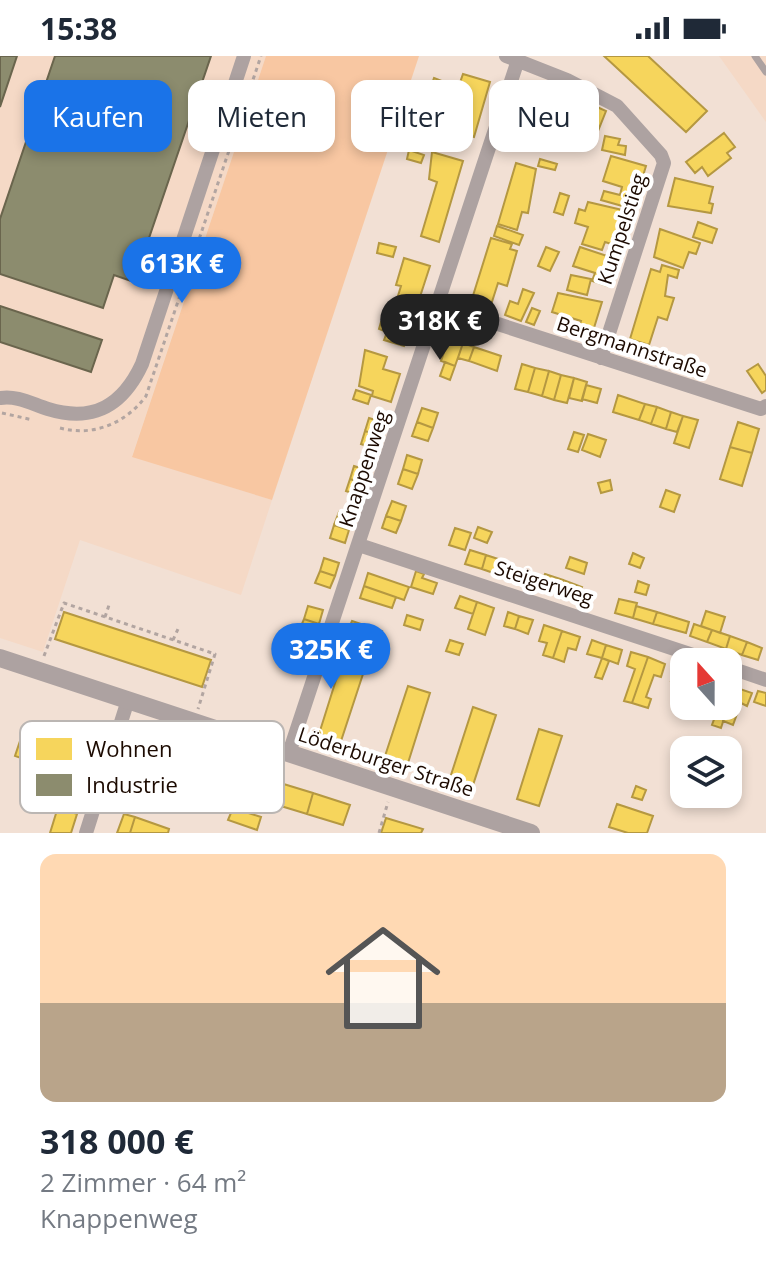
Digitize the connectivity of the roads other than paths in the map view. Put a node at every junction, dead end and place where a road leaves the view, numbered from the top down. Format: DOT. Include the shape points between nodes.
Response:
graph roads {
  1 [pos="244,56"];
  2 [pos="755,56"];
  3 [pos="512,58"];
  4 [pos="766,72"];
  5 [pos="439,305"];
  6 [pos="601,358"];
  7 [pos="0,398"];
  8 [pos="764,409"];
  9 [pos="359,545"];
  10 [pos="672,648"];
  11 [pos="0,658"];
  12 [pos="742,672"];
  13 [pos="766,680"];
  14 [pos="128,700"];
  15 [pos="121,721"];
  16 [pos="195,721"];
  17 [pos="284,751"];
  18 [pos="289,753"];
  19 [pos="92,813"];
  20 [pos="86,833"];
  21 [pos="531,833"];
  1 -- 7 [label="street" via="142,364 126,393 104,410 86,414"];
  2 -- 4 [label="lane"];
  3 -- 5 [label="street, Knappenweg"];
  3 -- 6 [label="street, Kumpelstieg" via="617,106 664,163"];
  5 -- 6 [label="street, Bergmannstraße"];
  5 -- 9 [label="street, Knappenweg"];
  6 -- 8 [label="street, Bergmannstraße"];
  9 -- 10 [label="street, Steigerweg"];
  9 -- 18 [label="street, Knappenweg"];
  11 -- 14 [label="street, Löderburger Straße"];
  12 -- 13 [label="street"];
  14 -- 15 [label="street"];
  14 -- 16 [label="street, Löderburger Straße"];
  17 -- 18 [label="street, Löderburger Straße"];
  18 -- 21 [label="street, Löderburger Straße"];
  19 -- 20 [label="street"];
}
